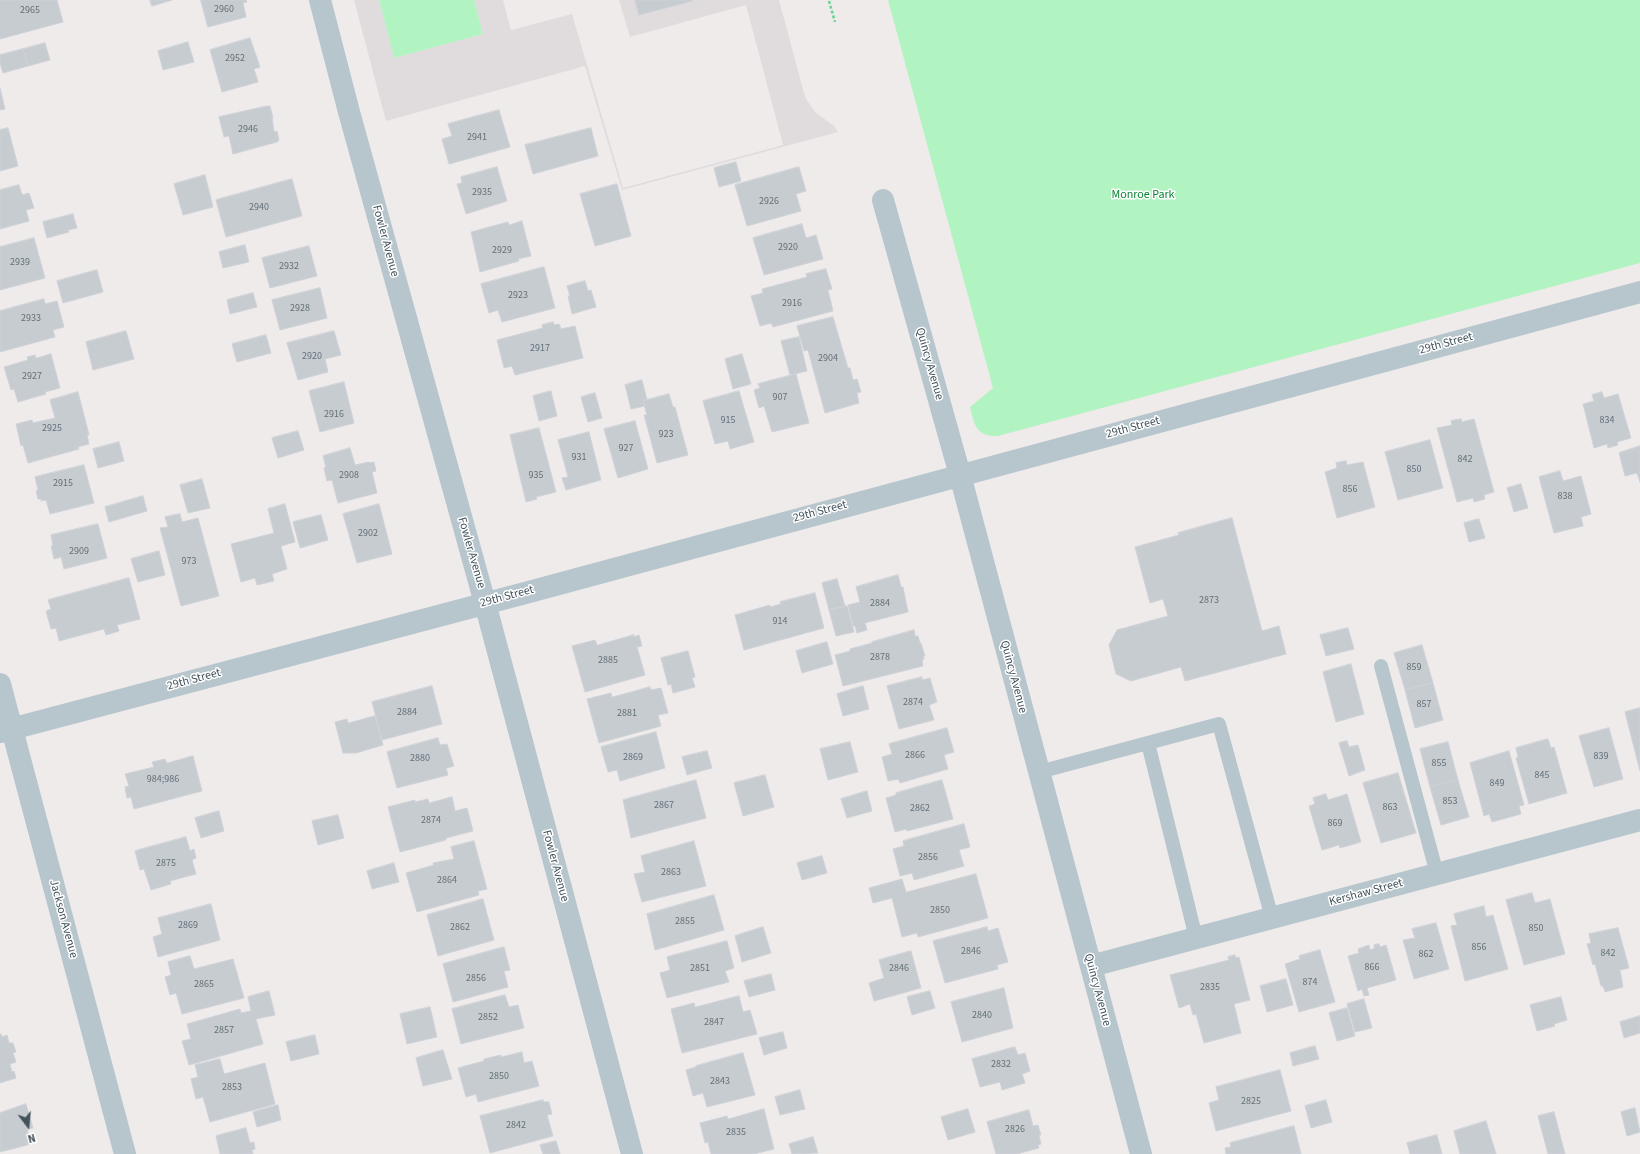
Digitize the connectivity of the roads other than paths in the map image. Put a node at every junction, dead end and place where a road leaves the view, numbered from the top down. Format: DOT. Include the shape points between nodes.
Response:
graph roads {
  1 [pos="320,0"];
  2 [pos="883,200"];
  3 [pos="1640,292"];
  4 [pos="960,475"];
  5 [pos="485,603"];
  6 [pos="1381,666"];
  7 [pos="0,684"];
  8 [pos="6,730"];
  9 [pos="1148,743"];
  10 [pos="1039,772"];
  11 [pos="1640,820"];
  12 [pos="1437,874"];
  13 [pos="1272,918"];
  14 [pos="1196,938"];
  15 [pos="1091,966"];
  16 [pos="125,1154"];
  17 [pos="632,1154"];
  18 [pos="1141,1154"];
  1 -- 5 [label="street, Fowler Avenue"];
  2 -- 4 [label="street, Quincy Avenue"];
  3 -- 4 [label="street, 29th Street"];
  4 -- 5 [label="street, 29th Street"];
  4 -- 10 [label="street, Quincy Avenue"];
  5 -- 8 [label="street, 29th Street"];
  5 -- 17 [label="street, Fowler Avenue"];
  6 -- 12 [label="lane"];
  7 -- 8 [label="street, Jackson Avenue"];
  8 -- 16 [label="street, Jackson Avenue"];
  9 -- 10 [label="lane"];
  9 -- 13 [label="lane" via="1219,724"];
  9 -- 14 [label="lane"];
  10 -- 15 [label="street, Quincy Avenue"];
  11 -- 12 [label="street, Kershaw Street"];
  12 -- 13 [label="street, Kershaw Street"];
  13 -- 14 [label="street, Kershaw Street"];
  14 -- 15 [label="street, Kershaw Street"];
  15 -- 18 [label="street, Quincy Avenue"];
}
